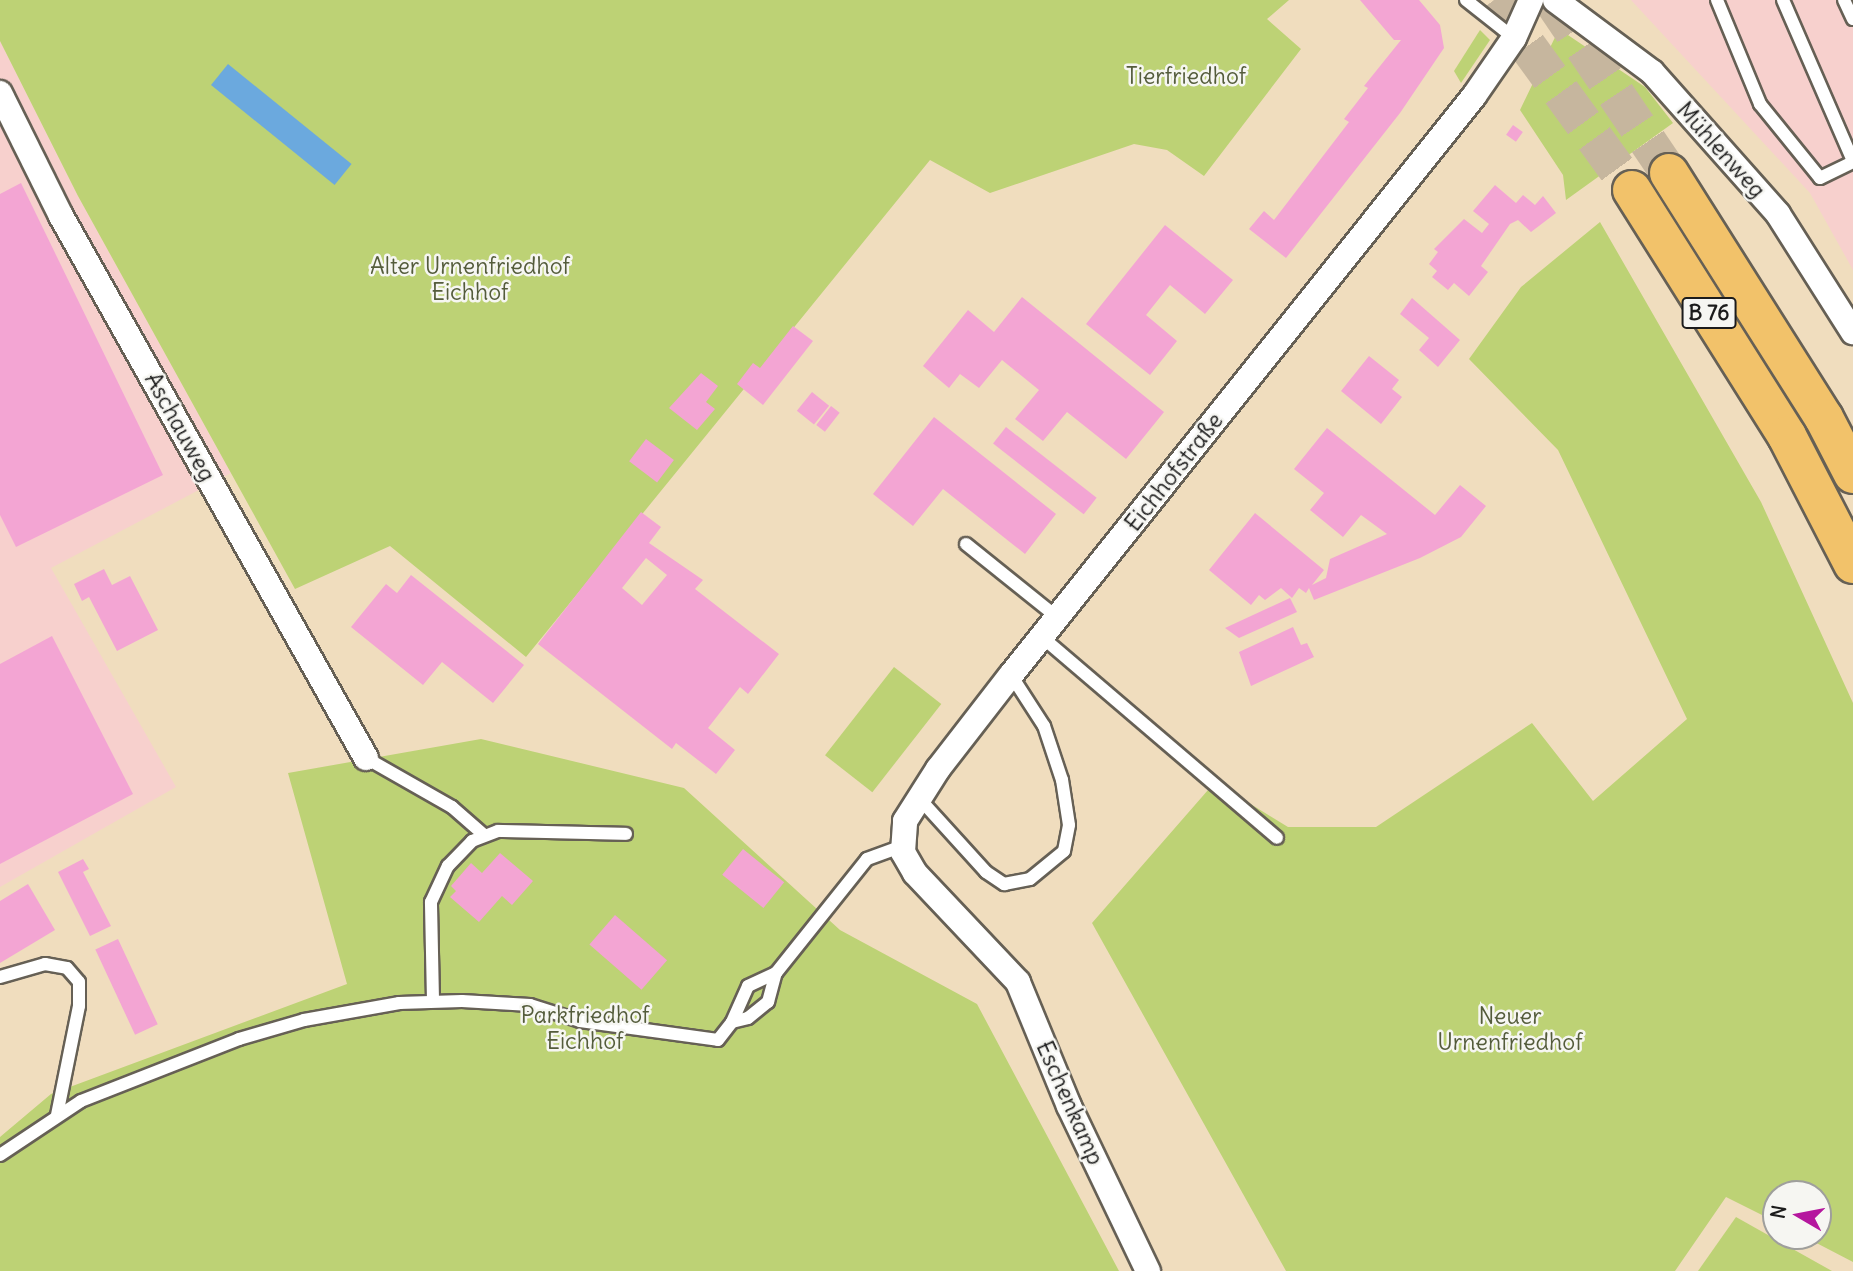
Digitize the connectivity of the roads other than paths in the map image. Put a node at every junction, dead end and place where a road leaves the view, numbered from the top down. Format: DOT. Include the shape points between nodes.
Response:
graph roads {
  1 [pos="1466,0"];
  2 [pos="1531,0"];
  3 [pos="1555,0"];
  4 [pos="1717,0"];
  5 [pos="1783,0"];
  6 [pos="1844,0"];
  7 [pos="1853,19"];
  8 [pos="1514,38"];
  9 [pos="0,93"];
  10 [pos="1853,162"];
  11 [pos="1669,173"];
  12 [pos="1632,190"];
  13 [pos="1853,332"];
  14 [pos="1853,474"];
  15 [pos="966,544"];
  16 [pos="1853,564"];
  17 [pos="1058,618"];
  18 [pos="1042,637"];
  19 [pos="1012,675"];
  20 [pos="366,758"];
  21 [pos="918,797"];
  22 [pos="483,834"];
  23 [pos="626,834"];
  24 [pos="1277,838"];
  25 [pos="903,846"];
  26 [pos="776,973"];
  27 [pos="0,977"];
  28 [pos="433,1000"];
  29 [pos="732,1022"];
  30 [pos="57,1115"];
  31 [pos="0,1155"];
  32 [pos="1148,1271"];
  1 -- 8 [label="lane"];
  2 -- 8 [label="street, Eichhofstraße"];
  3 -- 13 [label="street, Mühlenweg" via="1652,72 1778,214"];
  4 -- 10 [label="lane" via="1760,104 1820,178"];
  5 -- 10 [label="lane"];
  6 -- 7 [label="lane"];
  8 -- 17 [label="street, Eichhofstraße" via="1474,96"];
  9 -- 20 [label="street, Aschauweg" via="61,216"];
  11 -- 14 [label="highway, B 76" via="1824,418"];
  12 -- 16 [label="highway, B 76" via="1787,436"];
  15 -- 17 [label="lane"];
  17 -- 18 [label="street, Eichhofstraße"];
  18 -- 19 [label="street, Eichhofstraße"];
  18 -- 24 [label="lane"];
  19 -- 21 [label="street, Eichhofstraße"];
  19 -- 21 [label="lane" via="1044,726 1062,780 1069,825 1064,851 1030,879 1004,884 980,866"];
  20 -- 22 [label="lane" via="452,807"];
  21 -- 25 [label="street, Eichhofstraße" via="905,821"];
  22 -- 23 [label="lane" via="566,830"];
  22 -- 28 [label="lane" via="448,866 434,889 429,928"];
  25 -- 26 [label="lane" via="867,859"];
  25 -- 32 [label="street, Eschenkamp" via="915,873 984,940 1018,982 1069,1106"];
  26 -- 29 [label="lane" via="748,986"];
  26 -- 29 [label="lane" via="773,991 760,1011"];
  27 -- 30 [label="lane" via="45,964 67,968 79,982 79,1006"];
  28 -- 29 [label="lane" via="530,1005 593,1023 718,1040"];
  28 -- 30 [label="lane" via="345,1012 239,1039"];
  30 -- 31 [label="lane"];
}
